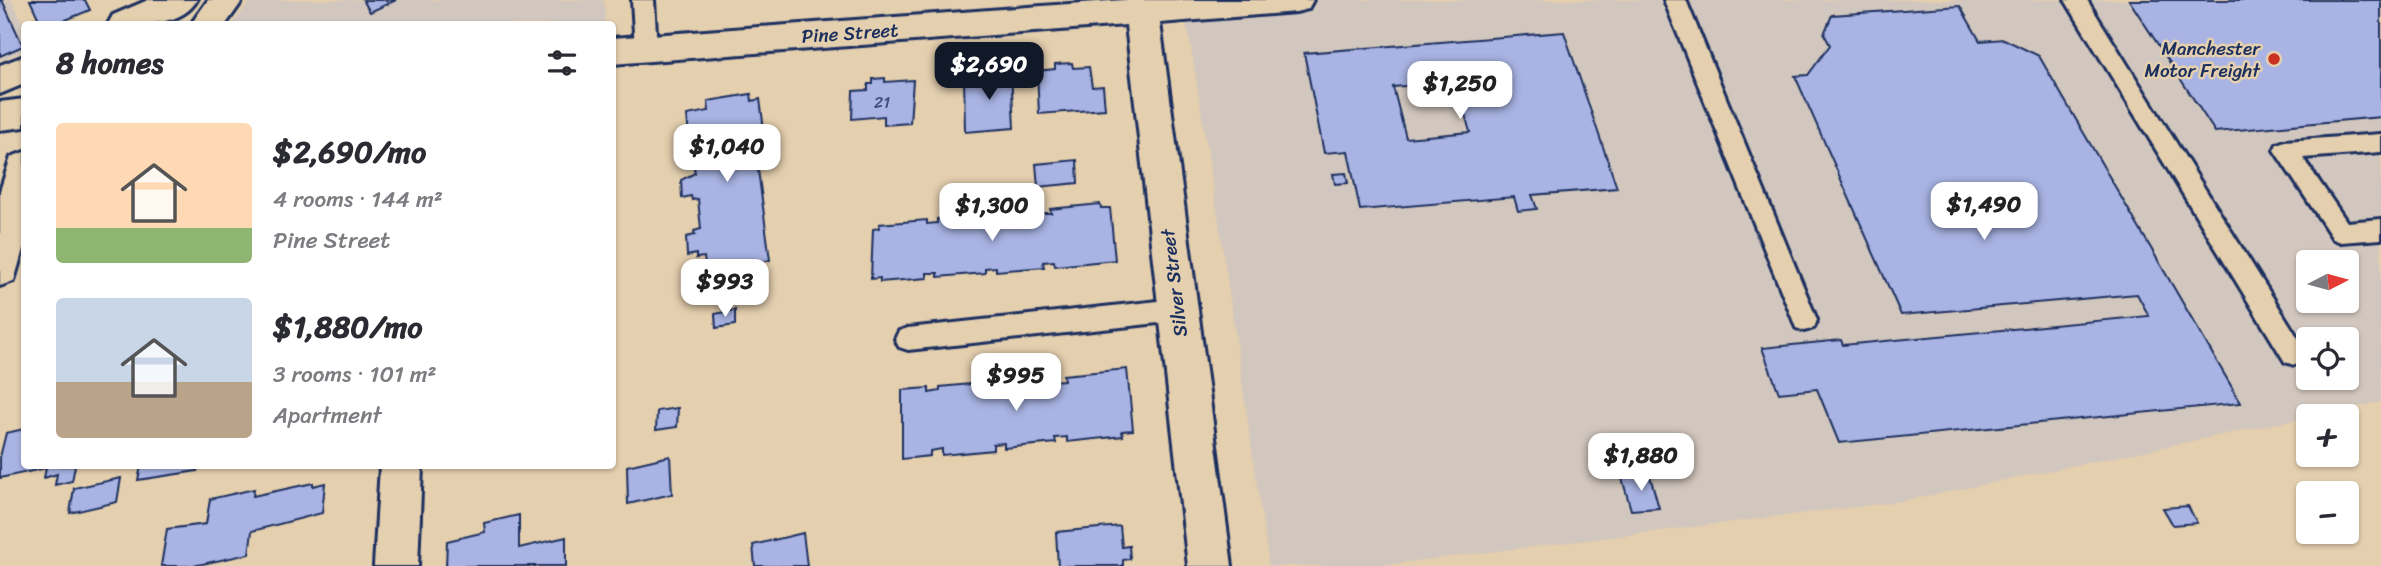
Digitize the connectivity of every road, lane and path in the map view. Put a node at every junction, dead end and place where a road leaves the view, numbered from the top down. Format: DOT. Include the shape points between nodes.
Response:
graph roads {
  1 [pos="180,0"];
  2 [pos="226,0"];
  3 [pos="643,0"];
  4 [pos="1296,0"];
  5 [pos="1675,0"];
  6 [pos="2076,0"];
  7 [pos="1141,6"];
  8 [pos="132,21"];
  9 [pos="210,21"];
  10 [pos="646,49"];
  11 [pos="616,51"];
  12 [pos="21,70"];
  13 [pos="0,81"];
  14 [pos="21,113"];
  15 [pos="0,116"];
  16 [pos="2381,143"];
  17 [pos="21,180"];
  18 [pos="2381,229"];
  19 [pos="0,270"];
  20 [pos="1177,310"];
  21 [pos="1804,320"];
  22 [pos="908,339"];
  23 [pos="2294,354"];
  24 [pos="401,469"];
  25 [pos="396,566"];
  26 [pos="1210,566"];
  1 -- 8 [label="street"];
  2 -- 9 [label="street"];
  3 -- 10 [label="lane"];
  4 -- 7 [label="street, Pine Street"];
  5 -- 21 [label="lane"];
  6 -- 23 [label="lane"];
  7 -- 10 [label="street, Pine Street"];
  7 -- 20 [label="street, Silver Street"];
  10 -- 11 [label="street, Pine Street"];
  12 -- 13 [label="street"];
  14 -- 15 [label="street"];
  16 -- 18 [label="lane" via="2285,150 2341,232"];
  17 -- 19 [label="street"];
  20 -- 22 [label="lane"];
  20 -- 26 [label="street, Silver Street"];
  24 -- 25 [label="street"];
}
